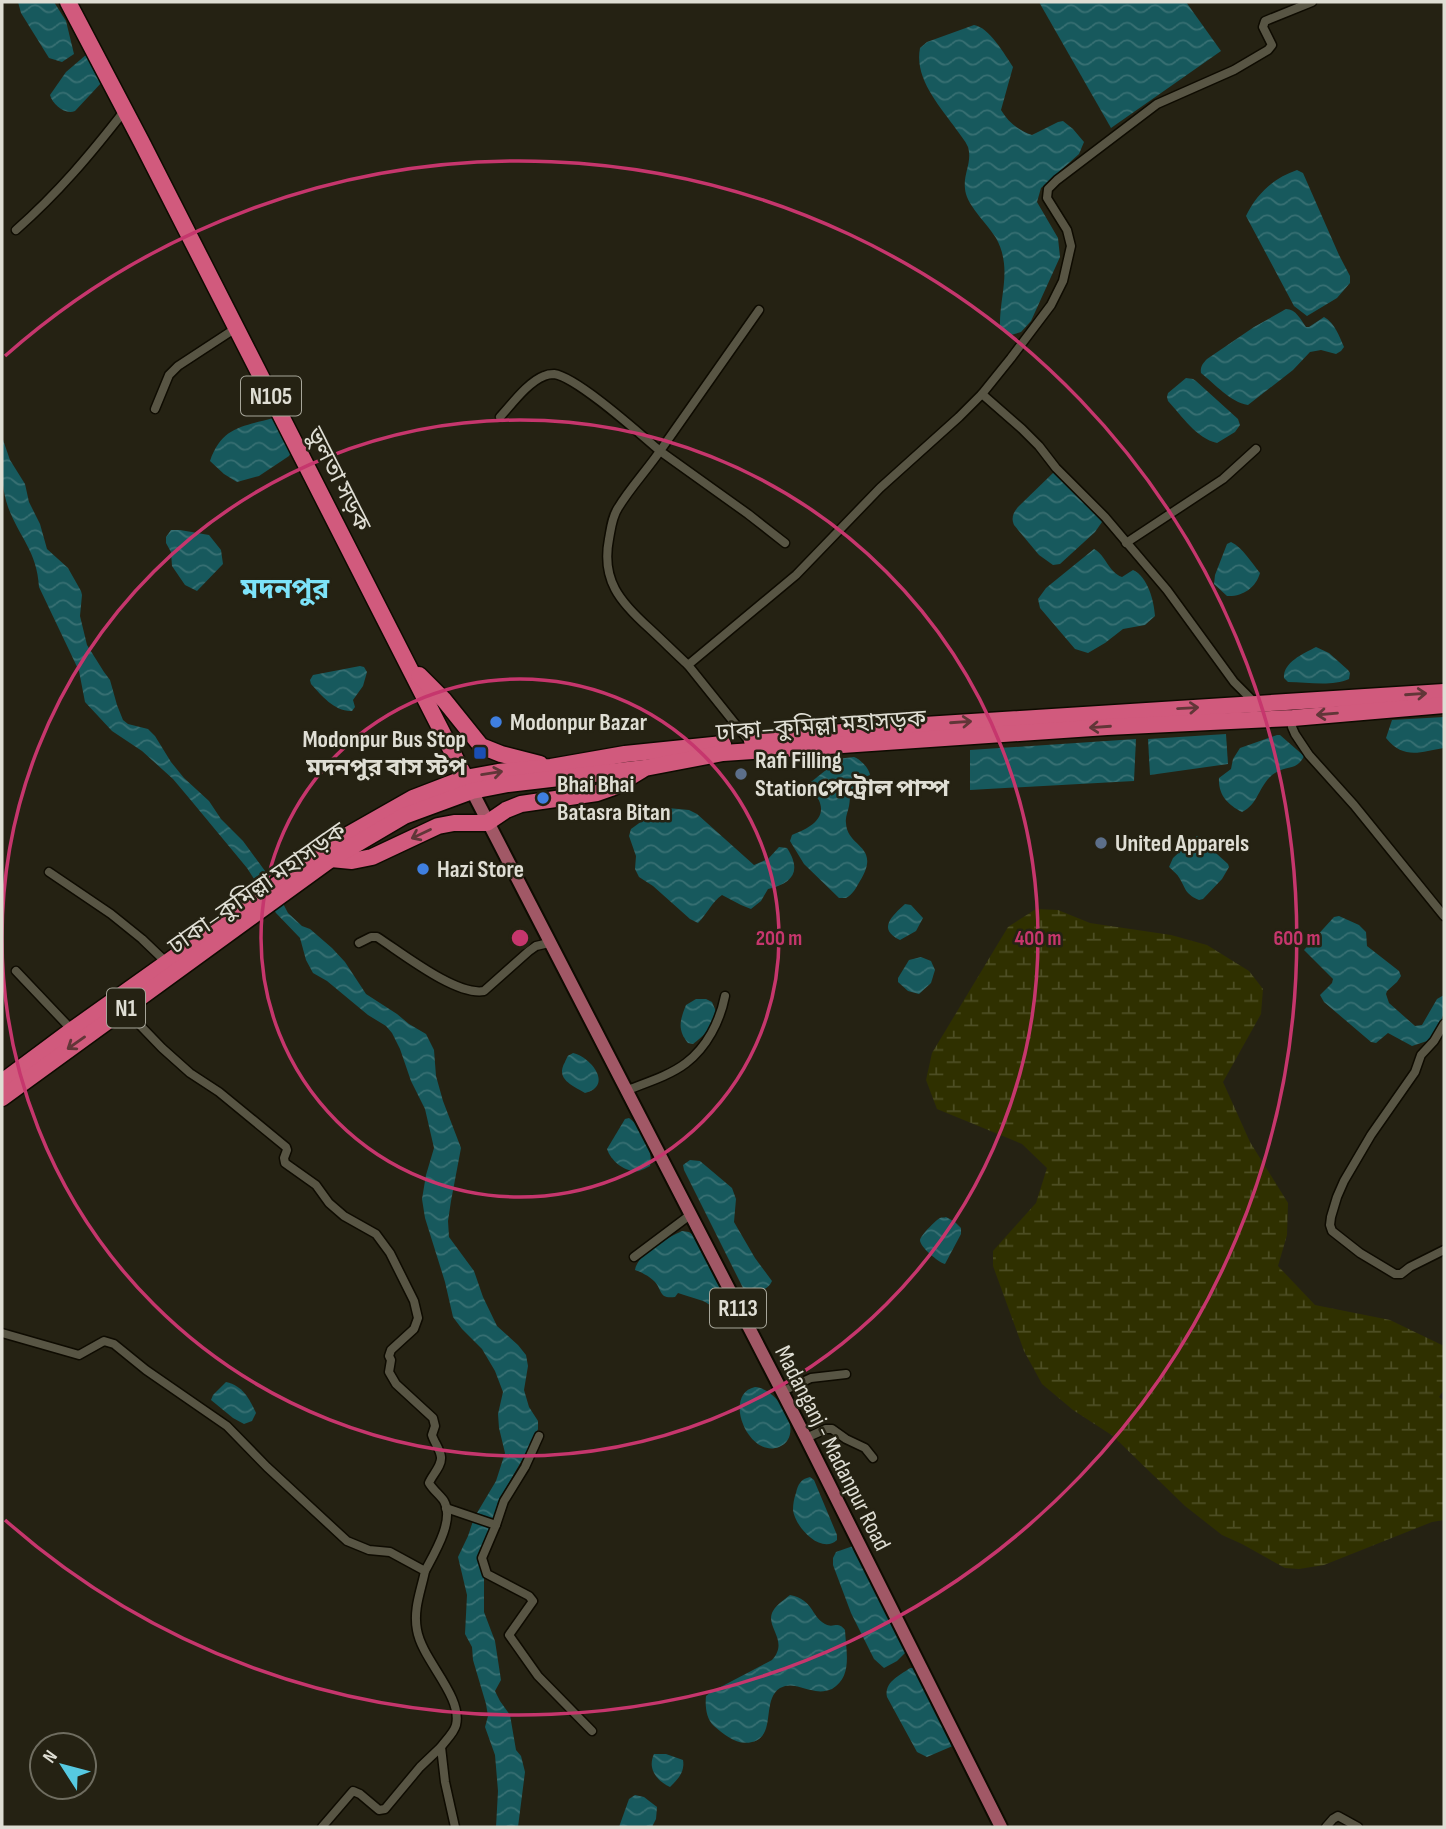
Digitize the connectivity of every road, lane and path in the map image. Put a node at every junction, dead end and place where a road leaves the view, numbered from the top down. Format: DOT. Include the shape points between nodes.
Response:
graph roads {
  1 [pos="68,2"];
  2 [pos="1312,2"];
  3 [pos="125,110"];
  4 [pos="16,230"];
  5 [pos="759,310"];
  6 [pos="236,328"];
  7 [pos="982,394"];
  8 [pos="155,408"];
  9 [pos="500,417"];
  10 [pos="1256,449"];
  11 [pos="660,451"];
  12 [pos="785,543"];
  13 [pos="1126,543"];
  14 [pos="688,665"];
  15 [pos="409,666"];
  16 [pos="1444,692"];
  17 [pos="1256,704"];
  18 [pos="1444,705"];
  19 [pos="1293,718"];
  20 [pos="749,741"];
  21 [pos="551,767"];
  22 [pos="645,768"];
  23 [pos="468,784"];
  24 [pos="487,823"];
  25 [pos="331,859"];
  26 [pos="49,872"];
  27 [pos="284,886"];
  28 [pos="247,913"];
  29 [pos="1444,916"];
  30 [pos="359,943"];
  31 [pos="550,943"];
  32 [pos="167,963"];
  33 [pos="16,971"];
  34 [pos="725,996"];
  35 [pos="127,1007"];
  36 [pos="1444,1024"];
  37 [pos="72,1030"];
  38 [pos="2,1082"];
  39 [pos="625,1091"];
  40 [pos="2,1098"];
  41 [pos="690,1215"];
  42 [pos="1444,1250"];
  43 [pos="634,1257"];
  44 [pos="2,1332"];
  45 [pos="846,1374"];
  46 [pos="781,1392"];
  47 [pos="539,1436"];
  48 [pos="806,1438"];
  49 [pos="873,1458"];
  50 [pos="446,1508"];
  51 [pos="496,1525"];
  52 [pos="425,1571"];
  53 [pos="592,1731"];
  54 [pos="441,1747"];
  55 [pos="322,1827"];
  56 [pos="455,1827"];
  57 [pos="1001,1827"];
  58 [pos="1326,1827"];
  59 [pos="1358,1827"];
  1 -- 3 [label="highway, ভুলতা সড়ক / N105"];
  2 -- 7 [label="street" via="1265,21 1263,27 1272,45 1268,50 1234,71 1157,104 1048,188 1047,198 1067,230 1070,246 1063,281 1051,305"];
  3 -- 4 [label="street" via="68,180"];
  3 -- 6 [label="highway, ভুলতা সড়ক / N105"];
  5 -- 11 [label="street"];
  6 -- 8 [label="street" via="177,366"];
  6 -- 15 [label="highway, ভুলতা সড়ক / N105"];
  7 -- 13 [label="street" via="1039,446"];
  7 -- 14 [label="street" via="880,488 796,575"];
  9 -- 11 [label="street" via="534,381 554,374 597,399"];
  10 -- 13 [label="street" via="1223,479"];
  11 -- 12 [label="street"];
  11 -- 14 [label="street" via="612,518 607,564 615,591 626,607"];
  13 -- 17 [label="street"];
  14 -- 20 [label="street"];
  15 -- 21 [label="highway" via="481,746"];
  15 -- 23 [label="highway, ভুলতা সড়ক / N105"];
  17 -- 16 [label="highway, ঢাকা–কুমিল্লা মহাসড়ক / N1, one-way"];
  20 -- 17 [label="highway, ঢাকা–কুমিল্লা মহাসড়ক / N1, one-way"];
  18 -- 19 [label="highway, ঢাকা–কুমিল্লা মহাসড়ক / N1, one-way"];
  19 -- 22 [label="highway, ঢাকা–কুমিল্লা মহাসড়ক / N1, one-way" via="723,753"];
  19 -- 29 [label="street" via="1295,734 1309,755"];
  20 -- 21 [label="highway, ঢাকা–কুমিল্লা মহাসড়ক / N1"];
  23 -- 21 [label="highway, ঢাকা–কুমিল্লা মহাসড়ক / N1, one-way" via="498,772"];
  22 -- 23 [label="highway, ঢাকা–কুমিল্লা মহাসড়ক / N1" via="508,784"];
  22 -- 24 [label="highway" via="597,793 521,804"];
  23 -- 24 [label="main road, Madanganj - Madanpur Road / R113"];
  23 -- 25 [label="highway, ঢাকা–কুমিল্লা মহাসড়ক / N1"];
  23 -- 27 [label="highway, ঢাকা–কুমিল্লা মহাসড়ক / N1" via="443,785 414,798 339,840"];
  24 -- 25 [label="highway, one-way" via="438,826 372,857"];
  24 -- 31 [label="main road, Madanganj - Madanpur Road / R113"];
  25 -- 27 [label="highway, ঢাকা–কুমিল্লা মহাসড়ক / N1"];
  26 -- 32 [label="street" via="119,921"];
  27 -- 28 [label="highway, ঢাকা–কুমিল্লা মহাসড়ক / N1"];
  28 -- 32 [label="highway, ঢাকা–কুমিল্লা মহাসড়ক / N1"];
  28 -- 35 [label="highway, ঢাকা–কুমিল্লা মহাসড়ক / N1"];
  30 -- 31 [label="street" via="377,937 444,981 478,992 536,946"];
  31 -- 39 [label="main road, Madanganj - Madanpur Road / R113"];
  32 -- 37 [label="highway, ঢাকা–কুমিল্লা মহাসড়ক / N1"];
  33 -- 37 [label="street"];
  34 -- 39 [label="street" via="719,1020 691,1059"];
  35 -- 40 [label="highway, ঢাকা–কুমিল্লা মহাসড়ক / N1, one-way"];
  35 -- 50 [label="street" via="190,1073 286,1147 285,1163 316,1185 344,1216 376,1234 390,1253 418,1318 415,1329 391,1350 389,1372 435,1421 432,1435 442,1461 429,1483"];
  36 -- 42 [label="street" via="1343,1181 1330,1225 1360,1253 1395,1274"];
  37 -- 38 [label="highway, ঢাকা–কুমিল্লা মহাসড়ক / N1"];
  39 -- 41 [label="main road, Madanganj - Madanpur Road / R113"];
  41 -- 43 [label="street"];
  41 -- 46 [label="main road, Madanganj - Madanpur Road / R113"];
  44 -- 52 [label="street" via="79,1355 104,1341 114,1344 227,1426 347,1541 390,1552"];
  45 -- 46 [label="street" via="811,1378"];
  46 -- 48 [label="main road, Madanganj - Madanpur Road / R113"];
  47 -- 51 [label="street"];
  48 -- 49 [label="street" via="832,1429 865,1448"];
  48 -- 57 [label="main road, Madanganj - Madanpur Road / R113"];
  50 -- 51 [label="street"];
  50 -- 52 [label="street" via="441,1542"];
  51 -- 53 [label="street" via="482,1558 487,1574 533,1601 509,1635 538,1676"];
  52 -- 54 [label="street" via="416,1603 416,1629 457,1706 456,1724"];
  54 -- 55 [label="street" via="385,1809 379,1810 353,1791"];
  54 -- 56 [label="street"];
  58 -- 59 [label="street" via="1338,1816"];
}
